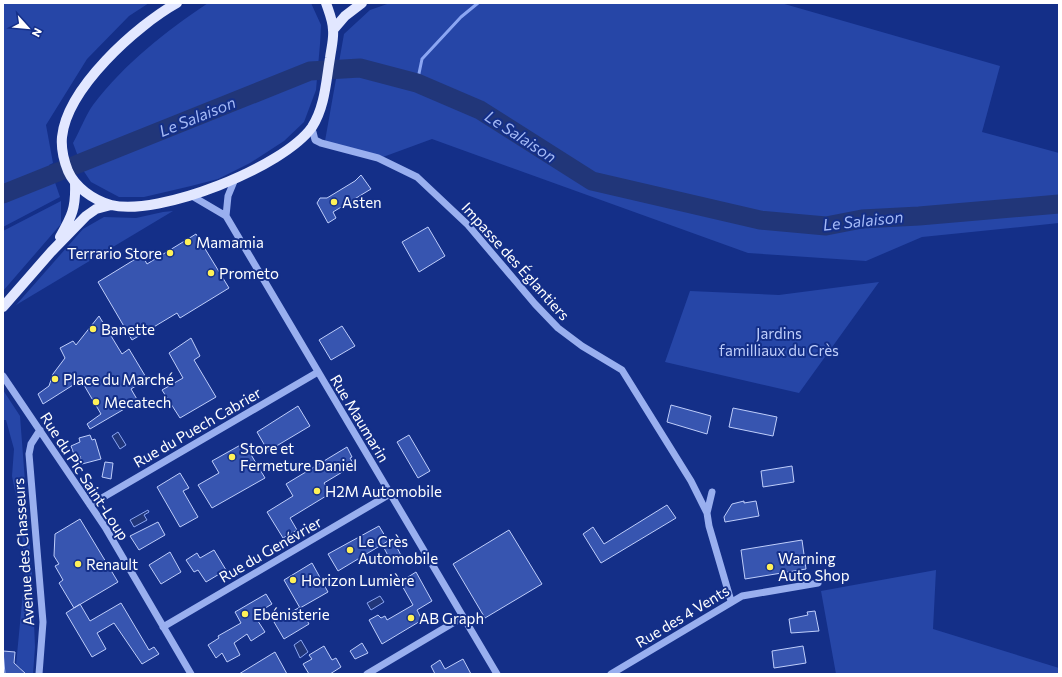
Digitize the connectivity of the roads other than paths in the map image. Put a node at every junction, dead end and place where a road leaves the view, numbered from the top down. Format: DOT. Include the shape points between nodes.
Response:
graph roads {
  1 [pos="177,3"];
  2 [pos="326,3"];
  3 [pos="362,3"];
  4 [pos="333,35"];
  5 [pos="310,130"];
  6 [pos="235,179"];
  7 [pos="73,180"];
  8 [pos="192,196"];
  9 [pos="111,205"];
  10 [pos="226,216"];
  11 [pos="51,252"];
  12 [pos="3,306"];
  13 [pos="318,372"];
  14 [pos="3,376"];
  15 [pos="40,430"];
  16 [pos="712,492"];
  17 [pos="390,494"];
  18 [pos="90,505"];
  19 [pos="707,513"];
  20 [pos="818,583"];
  21 [pos="731,601"];
  22 [pos="463,617"];
  23 [pos="164,627"];
  24 [pos="39,674"];
  25 [pos="191,674"];
  26 [pos="367,674"];
  27 [pos="497,674"];
  28 [pos="611,674"];
  1 -- 7 [label="main road" via="162,11 131,36 100,67 79,94 67,118 62,137 62,148"];
  2 -- 4 [label="main road"];
  3 -- 4 [label="main road" via="345,16"];
  4 -- 5 [label="main road" via="323,100"];
  5 -- 6 [label="main road" via="272,159"];
  5 -- 19 [label="street, Impasse des Églantiers" via="315,140 321,143 378,158 417,177 468,225 558,328 622,370"];
  6 -- 8 [label="main road"];
  6 -- 10 [label="street" via="228,196"];
  7 -- 9 [label="main road" via="97,199"];
  7 -- 11 [label="main road" via="76,205"];
  8 -- 9 [label="main road" via="140,206"];
  8 -- 10 [label="street"];
  9 -- 11 [label="main road" via="96,209 86,216"];
  10 -- 13 [label="street, Rue Maumarin"];
  11 -- 12 [label="main road"];
  13 -- 17 [label="street, Rue Maumarin"];
  13 -- 18 [label="street, Rue du Puech Cabrier"];
  14 -- 15 [label="street, Rue du Pic Saint-Loup"];
  15 -- 18 [label="street, Rue du Pic Saint-Loup"];
  15 -- 24 [label="street, Avenue des Chasseurs" via="31,444 29,454 43,622"];
  16 -- 19 [label="street, Impasse des Églantiers"];
  17 -- 22 [label="street, Rue Maumarin"];
  17 -- 23 [label="street, Rue du Genévrier"];
  18 -- 23 [label="street, Rue du Pic Saint-Loup" via="106,527"];
  19 -- 21 [label="street, Impasse des Églantiers"];
  20 -- 21 [label="street, Rue des 4 Vents" via="742,596"];
  21 -- 28 [label="street, Rue des 4 Vents"];
  22 -- 26 [label="street"];
  22 -- 27 [label="street, Rue Maumarin"];
  23 -- 25 [label="street, Rue du Pic Saint-Loup"];
}
